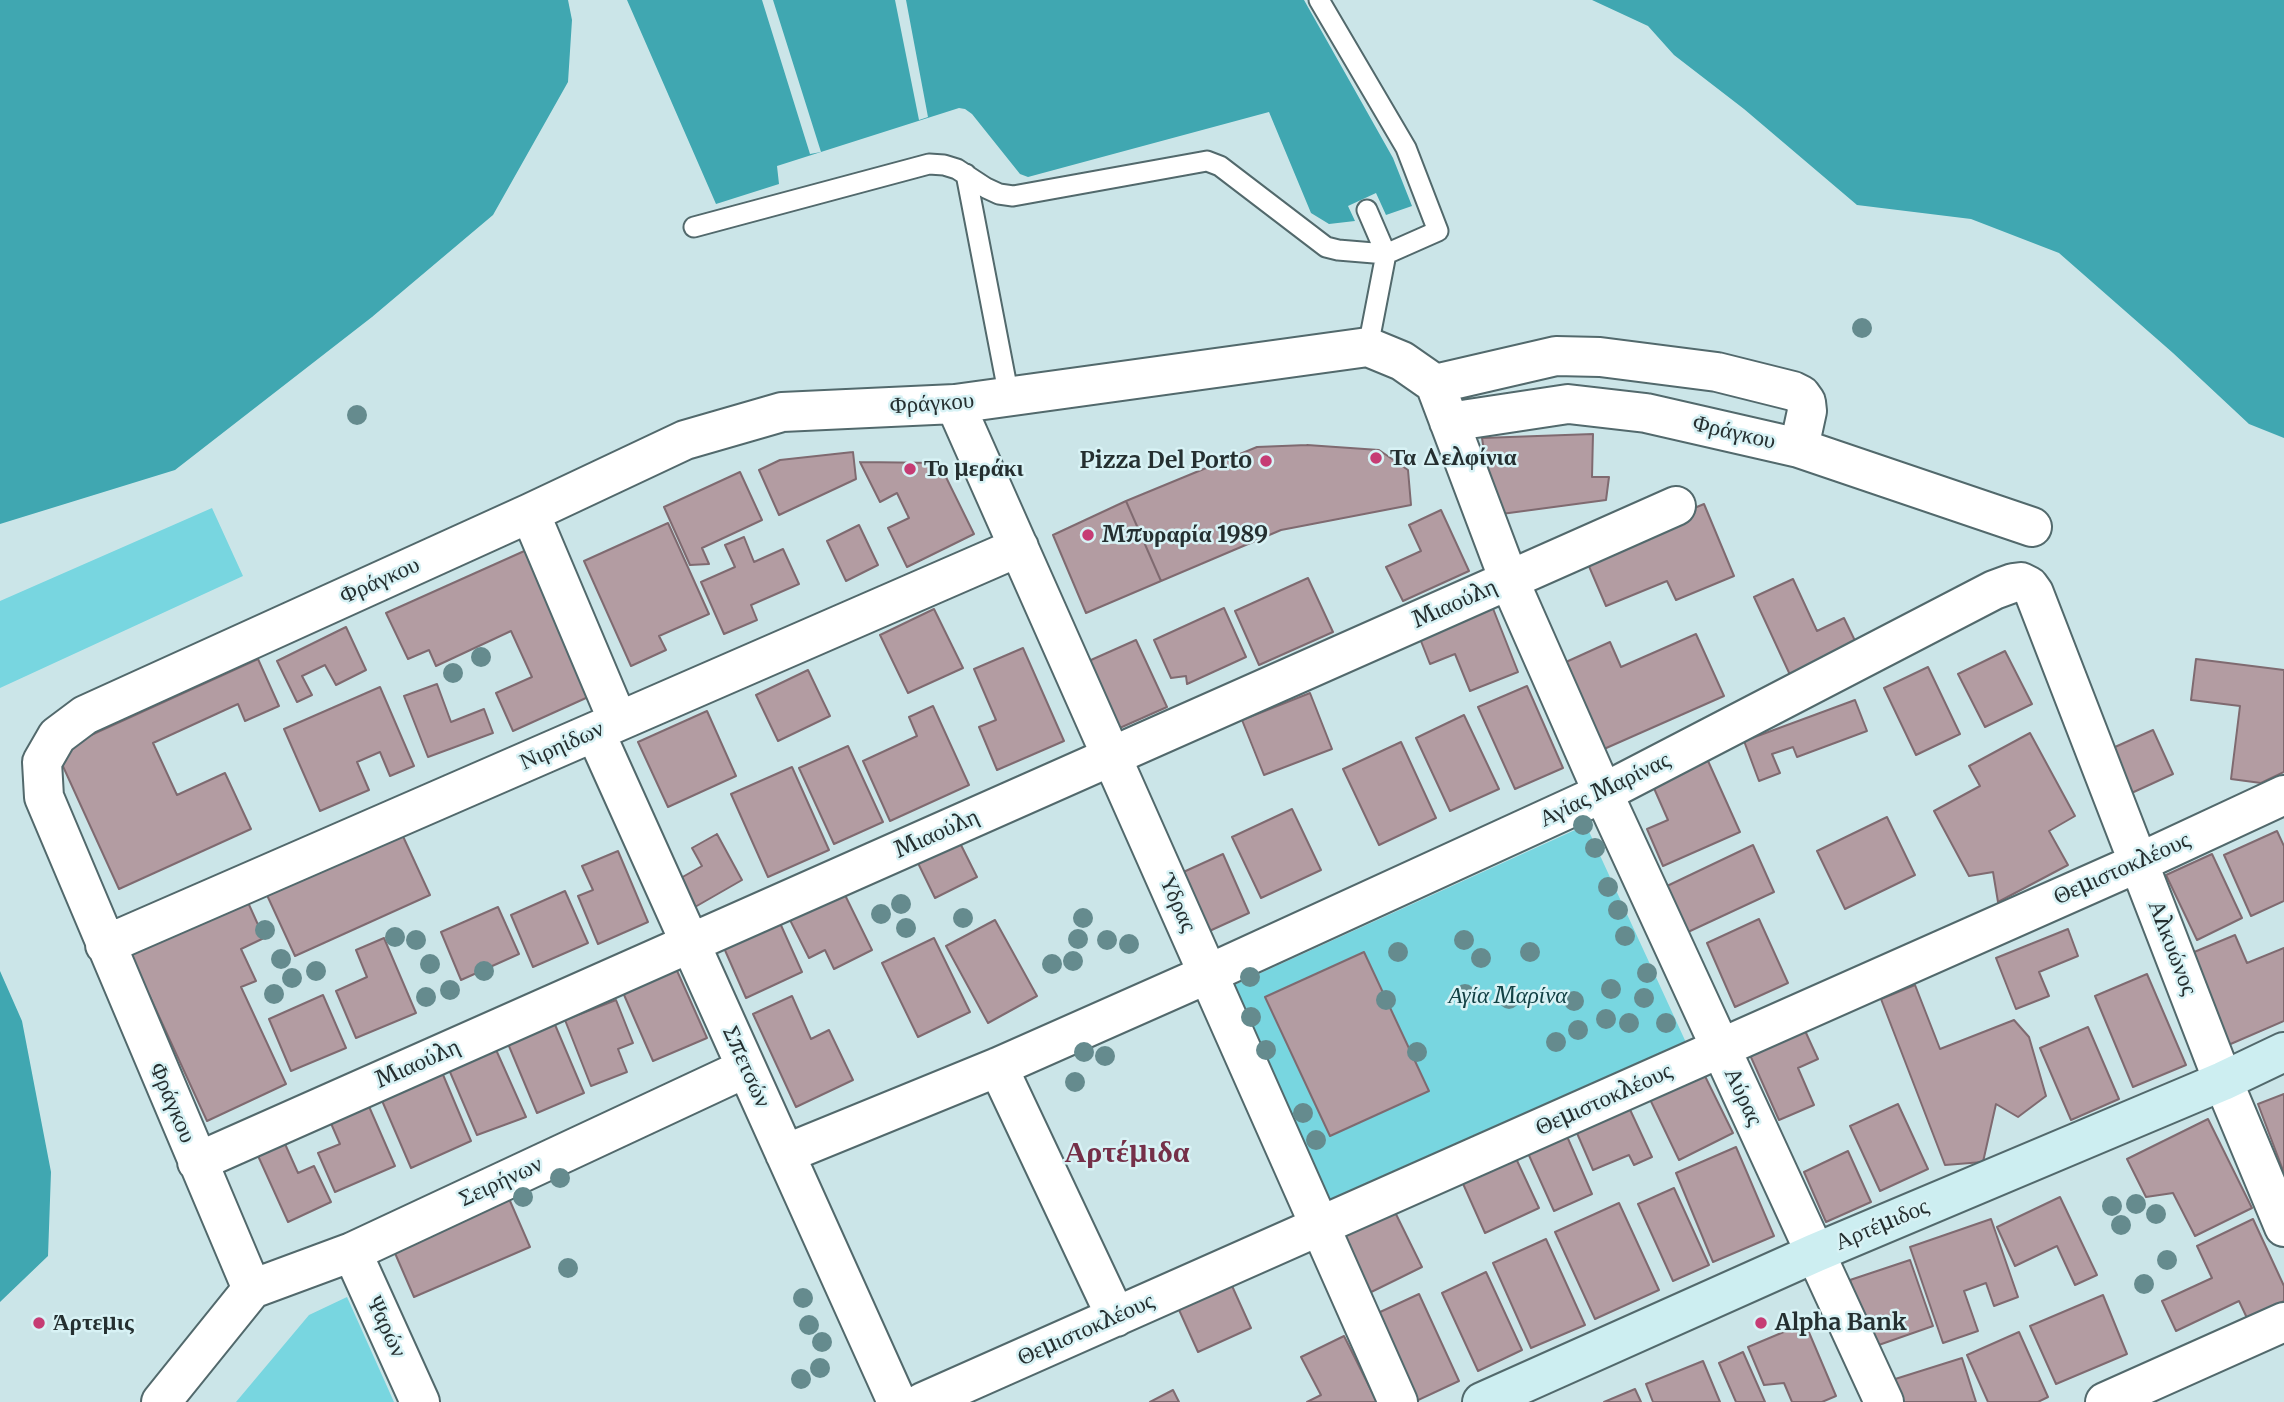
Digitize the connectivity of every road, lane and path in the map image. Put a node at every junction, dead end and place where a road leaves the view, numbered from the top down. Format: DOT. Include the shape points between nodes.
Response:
graph roads {
  1 [pos="1318,0"];
  2 [pos="966,174"];
  3 [pos="1367,210"];
  4 [pos="694,227"];
  5 [pos="1386,254"];
  6 [pos="1368,347"];
  7 [pos="1435,384"];
  8 [pos="1009,397"];
  9 [pos="955,404"];
  10 [pos="1449,422"];
  11 [pos="1799,449"];
  12 [pos="1676,506"];
  13 [pos="530,513"];
  14 [pos="2032,527"];
  15 [pos="1019,547"];
  16 [pos="1509,580"];
  17 [pos="1994,590"];
  18 [pos="606,726"];
  19 [pos="1111,756"];
  20 [pos="1603,793"];
  21 [pos="2284,795"];
  22 [pos="2140,862"];
  23 [pos="690,943"];
  24 [pos="105,944"];
  25 [pos="1208,974"];
  26 [pos="1721,1048"];
  27 [pos="2284,1052"];
  28 [pos="998,1067"];
  29 [pos="746,1068"];
  30 [pos="2222,1081"];
  31 [pos="785,1154"];
  32 [pos="197,1162"];
  33 [pos="1320,1226"];
  34 [pos="2284,1227"];
  35 [pos="352,1252"];
  36 [pos="1815,1253"];
  37 [pos="253,1289"];
  38 [pos="1116,1317"];
  39 [pos="2284,1322"];
  40 [pos="161,1402"];
  41 [pos="420,1402"];
  42 [pos="897,1402"];
  43 [pos="923,1402"];
  44 [pos="1398,1402"];
  45 [pos="1482,1402"];
  46 [pos="1884,1402"];
  47 [pos="2105,1402"];
  1 -- 5 [label="lane" via="1406,148 1438,231"];
  2 -- 4 [label="lane" via="944,165 924,164"];
  2 -- 5 [label="lane" via="986,188 1013,196 1210,162 1326,247"];
  2 -- 8 [label="lane"];
  3 -- 5 [label="lane"];
  5 -- 6 [label="lane"];
  6 -- 7 [label="street" via="1402,361"];
  6 -- 8 [label="street, Φράγκου"];
  7 -- 10 [label="street"];
  7 -- 11 [label="street, Φράγκου" via="1556,356 1600,356 1717,372 1801,395 1807,411"];
  8 -- 9 [label="street, Φράγκου"];
  9 -- 13 [label="street, Φράγκου" via="782,412 685,440"];
  9 -- 15 [label="street, Ύδρας"];
  10 -- 11 [label="street, Φράγκου" via="1568,404 1646,413"];
  10 -- 16 [label="street, Αύρας"];
  11 -- 14 [label="street"];
  12 -- 16 [label="street, Μιαούλη"];
  13 -- 18 [label="street, Σπετσών"];
  13 -- 24 [label="street, Φράγκου" via="85,715 57,736 42,762 44,797"];
  15 -- 18 [label="street, Νιρηίδων"];
  15 -- 19 [label="street, Ύδρας"];
  16 -- 19 [label="street, Μιαούλη"];
  16 -- 20 [label="street, Αύρας"];
  17 -- 20 [label="street, Αγίας Μαρίνας"];
  17 -- 22 [label="street, Αλκυώνος" via="2021,582 2034,593"];
  18 -- 23 [label="street, Σπετσών"];
  18 -- 24 [label="street, Νιρηίδων"];
  19 -- 23 [label="street, Μιαούλη"];
  19 -- 25 [label="street, Ύδρας"];
  20 -- 25 [label="street, Αγίας Μαρίνας"];
  20 -- 26 [label="street, Αύρας"];
  21 -- 22 [label="street, Θεμιστοκλέους"];
  22 -- 26 [label="street, Θεμιστοκλέους"];
  22 -- 30 [label="street, Αλκυώνος"];
  23 -- 29 [label="street, Σπετσών"];
  23 -- 32 [label="street, Μιαούλη"];
  24 -- 32 [label="street, Φράγκου"];
  25 -- 28 [label="street, Αγίας Μαρίνας"];
  25 -- 33 [label="street, Ύδρας"];
  26 -- 33 [label="street, Θεμιστοκλέους"];
  26 -- 36 [label="street, Αύρας"];
  27 -- 30 [label="main road, Αρτέμιδος"];
  28 -- 31 [label="street, Αγίας Μαρίνας"];
  28 -- 38 [label="street"];
  29 -- 31 [label="street, Σπετσών"];
  29 -- 35 [label="street, Σειρήνων"];
  30 -- 34 [label="street, Αλκυώνος"];
  30 -- 36 [label="main road, Αρτέμιδος"];
  31 -- 42 [label="street, Σπετσών"];
  32 -- 37 [label="street, Φράγκου"];
  33 -- 38 [label="street, Θεμιστοκλέους"];
  33 -- 44 [label="street, Ύδρας"];
  35 -- 37 [label="street, Σειρήνων"];
  35 -- 41 [label="street, Ψαρών"];
  36 -- 45 [label="main road, Αρτέμιδος"];
  36 -- 46 [label="street, Αύρας"];
  37 -- 40 [label="street"];
  38 -- 43 [label="street, Θεμιστοκλέους"];
  39 -- 47 [label="street"];
}
